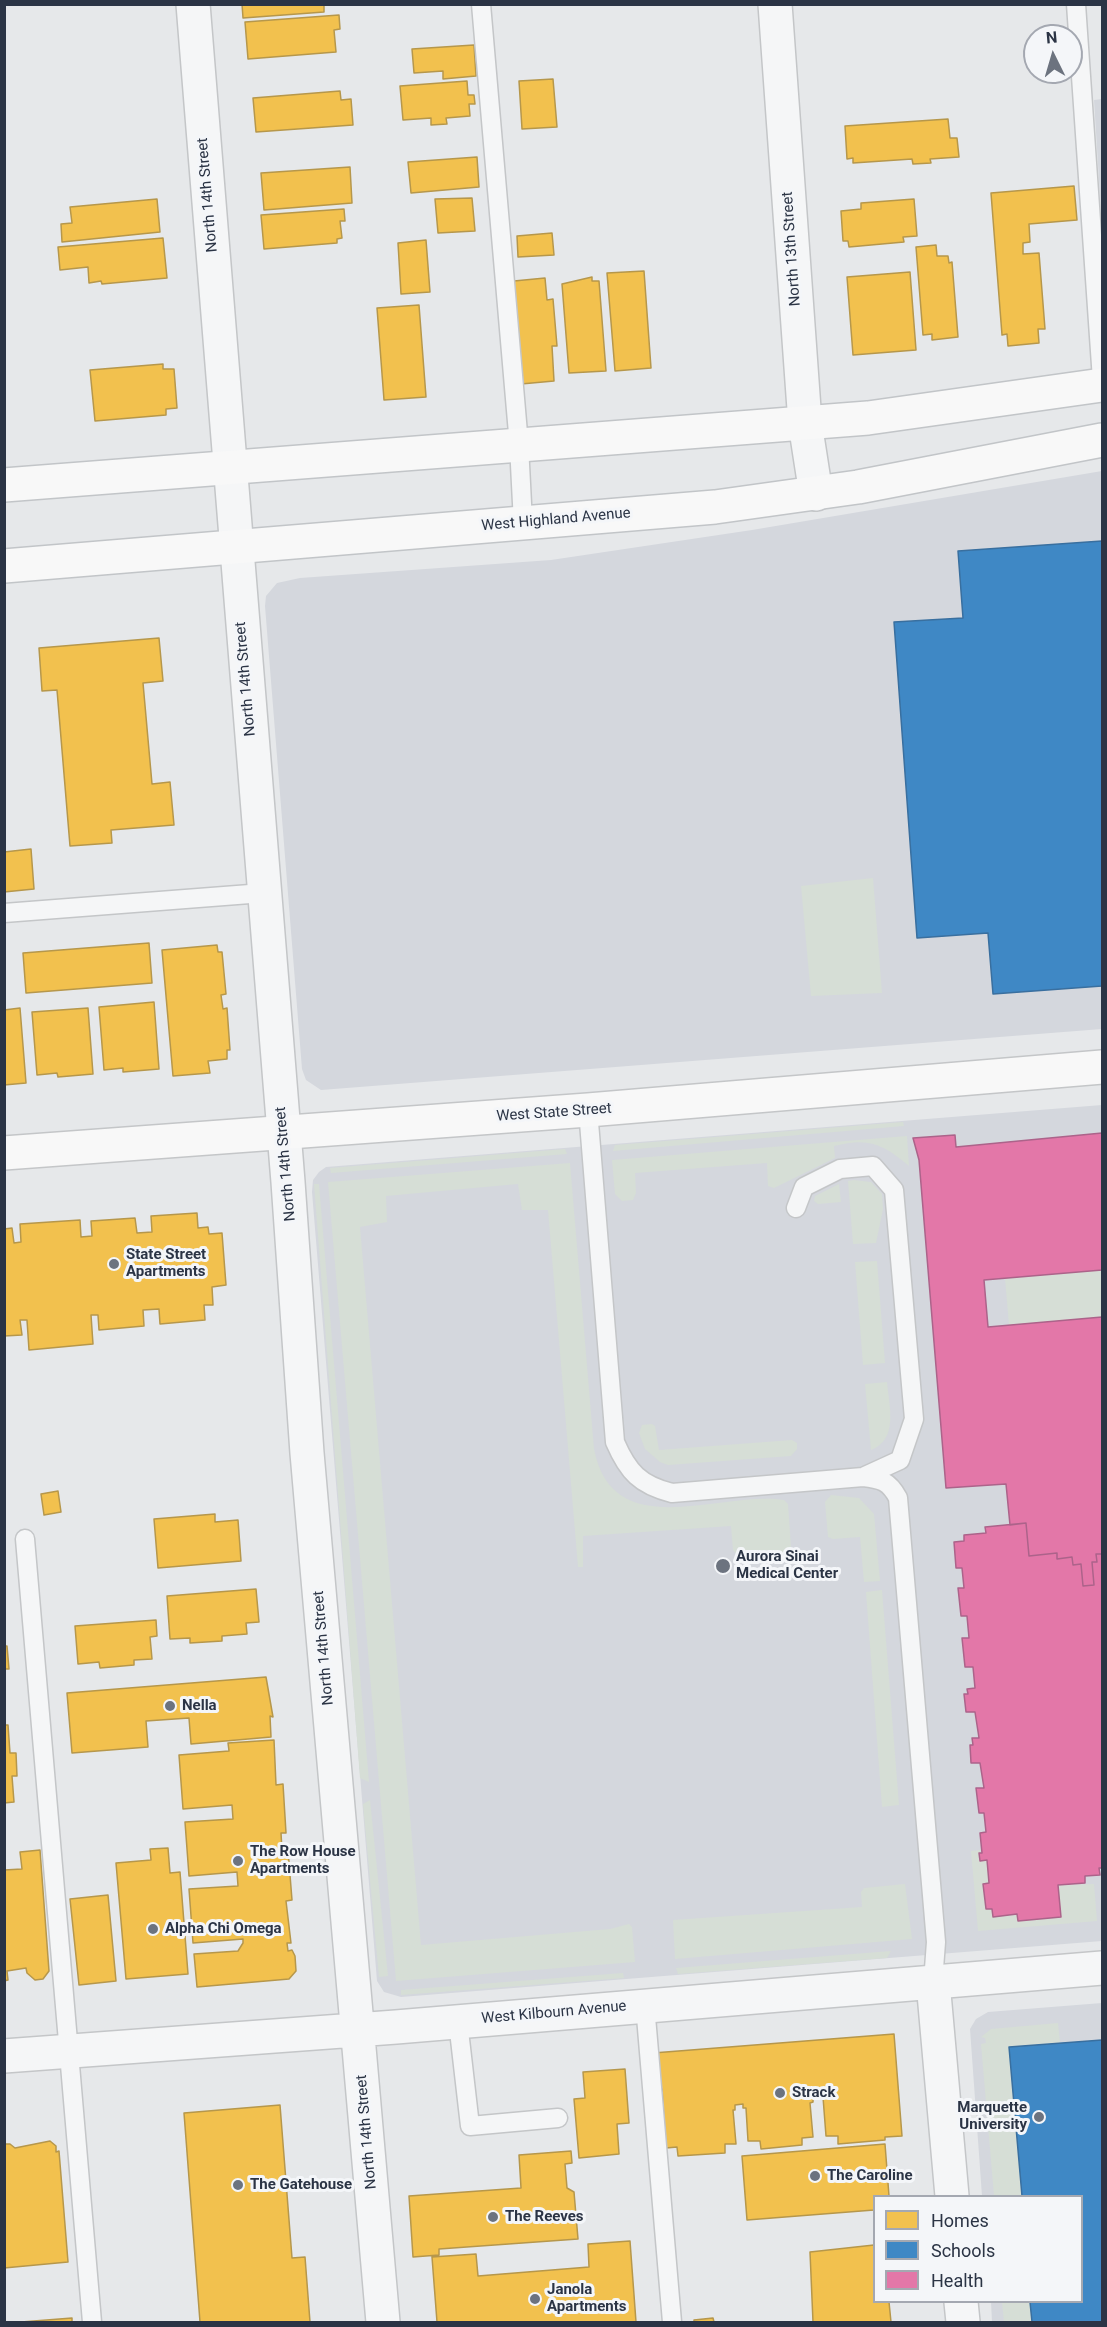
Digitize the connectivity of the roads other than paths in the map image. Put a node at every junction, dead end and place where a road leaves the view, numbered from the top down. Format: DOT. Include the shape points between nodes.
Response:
graph roads {
  1 [pos="193,4"];
  2 [pos="481,4"];
  3 [pos="775,4"];
  4 [pos="1076,4"];
  5 [pos="1102,380"];
  6 [pos="1102,385"];
  7 [pos="805,423"];
  8 [pos="1102,440"];
  9 [pos="519,445"];
  10 [pos="230,468"];
  11 [pos="4,485"];
  12 [pos="816,494"];
  13 [pos="523,523"];
  14 [pos="236,546"];
  15 [pos="4,566"];
  16 [pos="263,893"];
  17 [pos="4,913"];
  18 [pos="1102,1067"];
  19 [pos="588,1110"];
  20 [pos="283,1131"];
  21 [pos="4,1153"];
  22 [pos="796,1208"];
  23 [pos="863,1477"];
  24 [pos="26,1539"];
  25 [pos="1102,1968"];
  26 [pos="933,1982"];
  27 [pos="645,2005"];
  28 [pos="458,2022"];
  29 [pos="358,2029"];
  30 [pos="71,2051"];
  31 [pos="4,2056"];
  32 [pos="558,2118"];
  33 [pos="952,2195"];
  34 [pos="961,2303"];
  35 [pos="92,2322"];
  36 [pos="383,2322"];
  37 [pos="672,2322"];
  38 [pos="963,2322"];
  1 -- 10 [label="street, North 14th Street"];
  2 -- 9 [label="lane"];
  3 -- 7 [label="street, North 13th Street"];
  4 -- 5 [label="lane"];
  6 -- 7 [label="main road" via="965,406"];
  7 -- 9 [label="main road"];
  7 -- 12 [label="street, North 13th Street"];
  8 -- 12 [label="main road, West Highland Avenue"];
  9 -- 10 [label="main road"];
  9 -- 13 [label="lane"];
  10 -- 11 [label="main road"];
  10 -- 14 [label="street, North 14th Street"];
  12 -- 13 [label="main road, West Highland Avenue"];
  13 -- 14 [label="main road, West Highland Avenue"];
  14 -- 15 [label="main road, West Highland Avenue"];
  14 -- 16 [label="street, North 14th Street"];
  16 -- 17 [label="lane"];
  16 -- 20 [label="street, North 14th Street"];
  18 -- 19 [label="main road, West State Street"];
  19 -- 20 [label="main road, West State Street"];
  19 -- 23 [label="lane" via="615,1442 626,1466 654,1488 672,1492"];
  20 -- 21 [label="main road, West State Street"];
  20 -- 29 [label="street, North 14th Street"];
  22 -- 23 [label="lane" via="804,1187 840,1169 873,1166 894,1190 914,1419 900,1460"];
  23 -- 26 [label="lane" via="882,1479 892,1486 898,1498 936,1942"];
  24 -- 30 [label="lane" via="48,1825"];
  25 -- 26 [label="street, West Kilbourn Avenue"];
  26 -- 27 [label="street, West Kilbourn Avenue"];
  26 -- 33 [label="street"];
  27 -- 28 [label="street, West Kilbourn Avenue"];
  27 -- 37 [label="lane"];
  28 -- 29 [label="street, West Kilbourn Avenue"];
  28 -- 32 [label="lane" via="470,2126"];
  29 -- 30 [label="street, West Kilbourn Avenue"];
  29 -- 36 [label="street, North 14th Street"];
  30 -- 31 [label="street, West Kilbourn Avenue"];
  30 -- 35 [label="lane"];
  34 -- 38 [label="street"];
}
